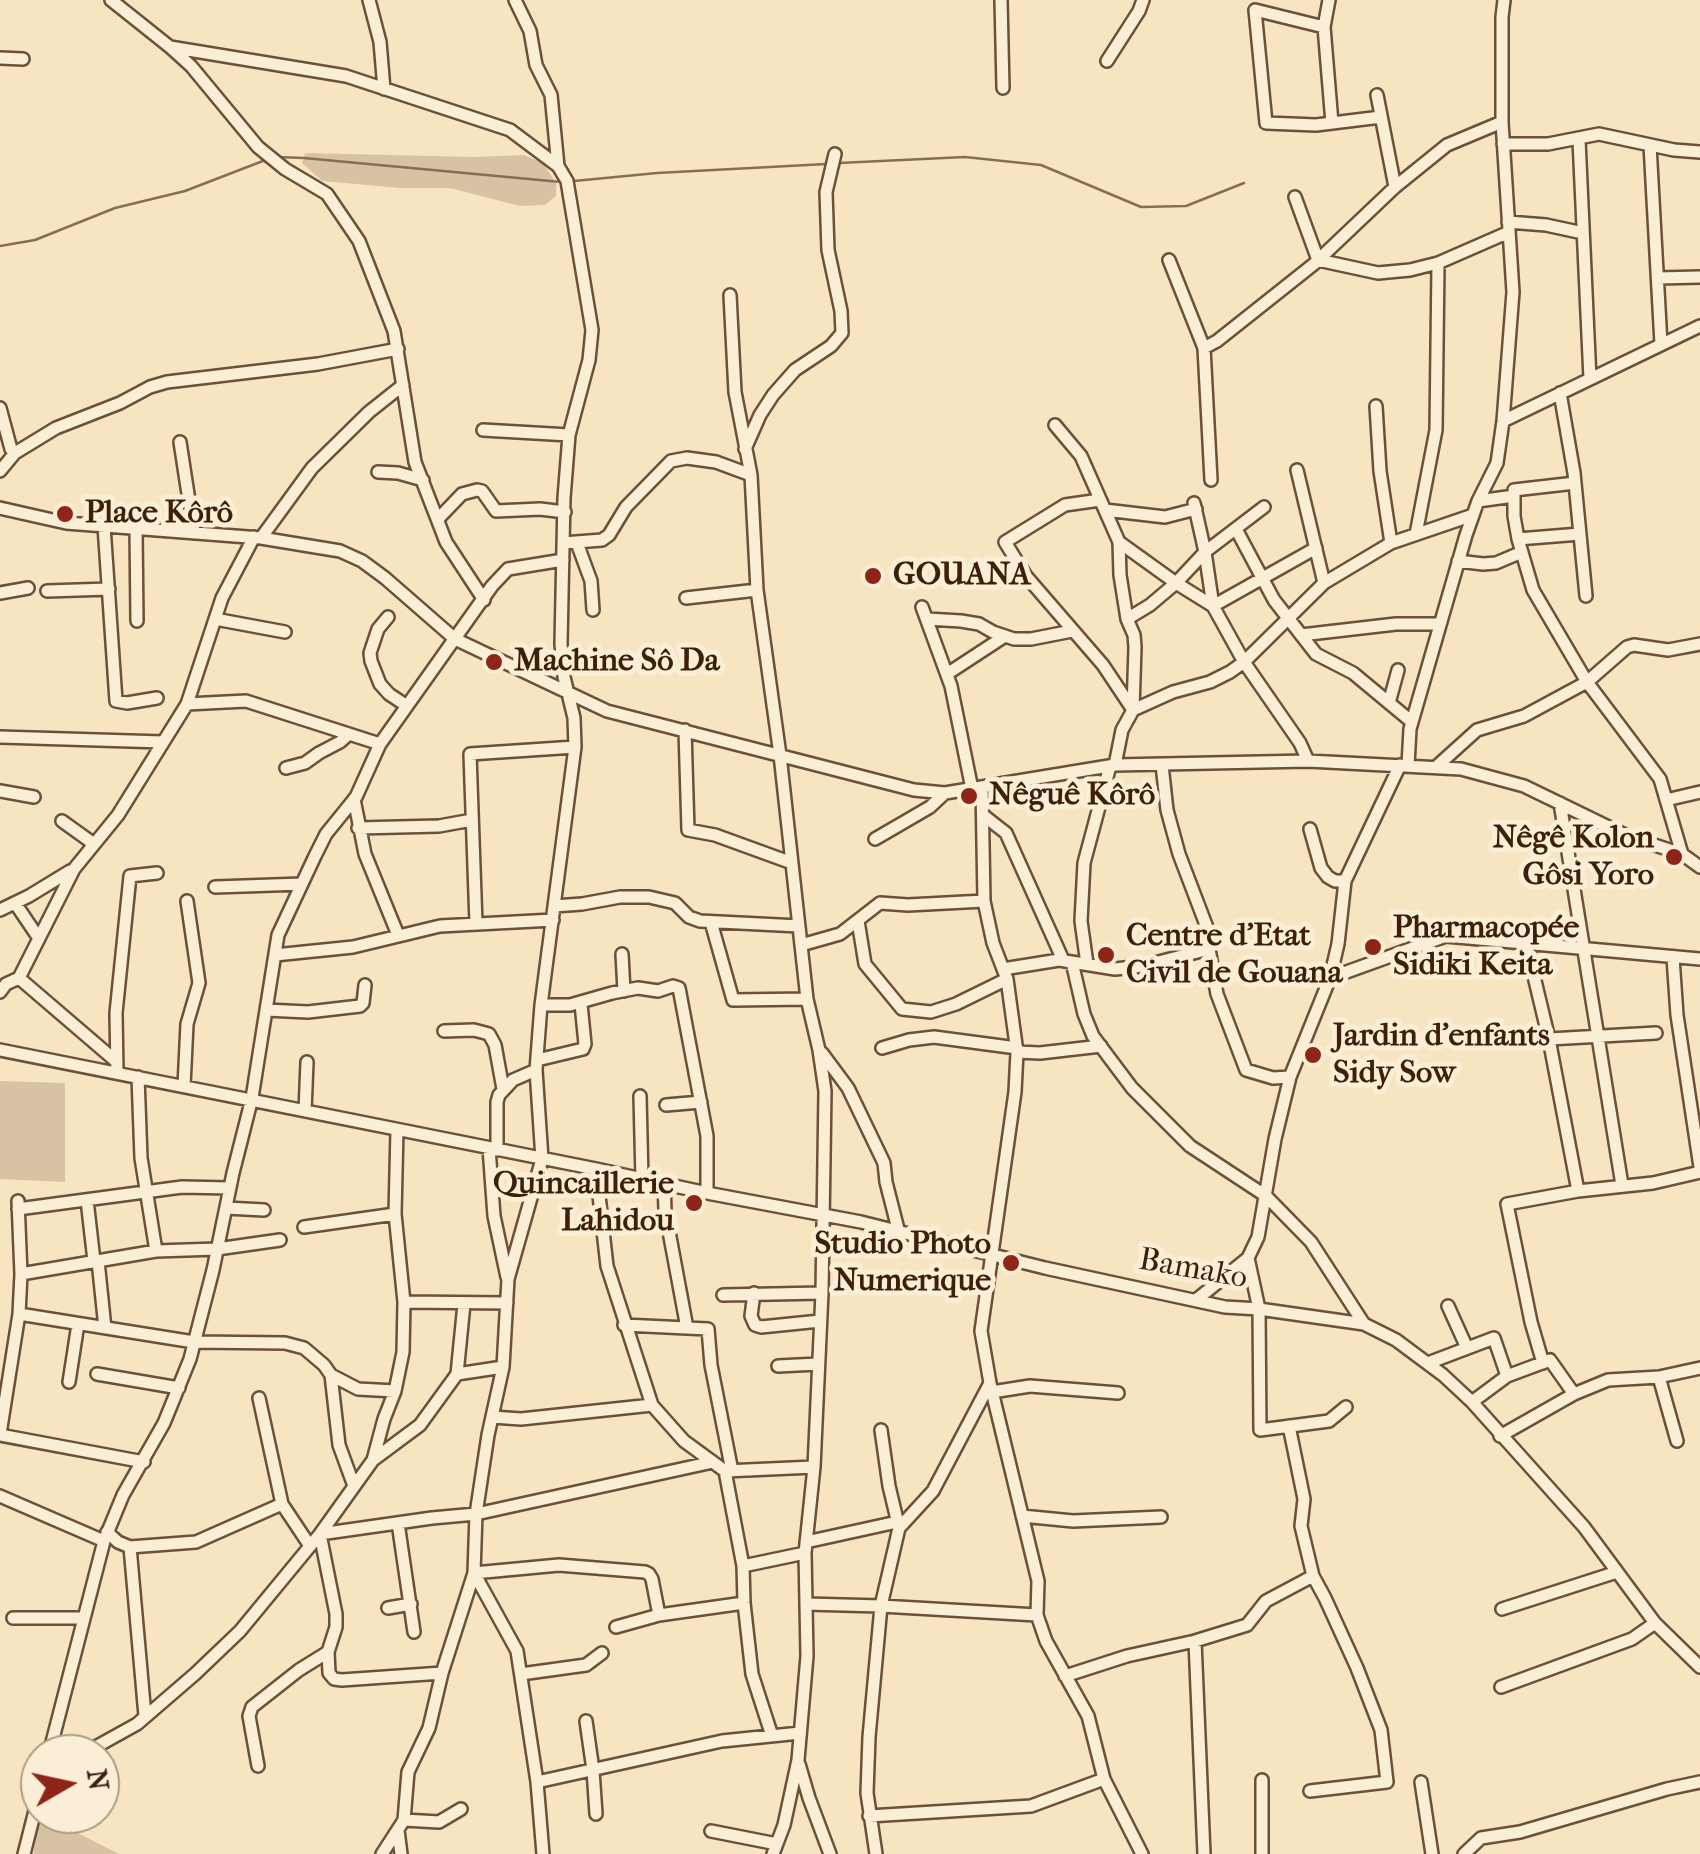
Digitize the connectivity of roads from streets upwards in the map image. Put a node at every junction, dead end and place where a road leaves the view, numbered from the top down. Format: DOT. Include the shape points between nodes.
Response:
graph roads {
  1 [pos="111,0"];
  2 [pos="369,0"];
  3 [pos="516,0"];
  4 [pos="1001,0"];
  5 [pos="1143,0"];
  6 [pos="1329,0"];
  7 [pos="1504,0"];
  8 [pos="1324,27"];
  9 [pos="170,47"];
  10 [pos="0,58"];
  11 [pos="23,59"];
  12 [pos="1107,61"];
  13 [pos="1002,88"];
  14 [pos="384,89"];
  15 [pos="1377,95"];
  16 [pos="1382,117"];
  17 [pos="1502,122"];
  18 [pos="1332,123"];
  19 [pos="1580,140"];
  20 [pos="1503,144"];
  21 [pos="1650,145"];
  22 [pos="1700,152"];
  23 [pos="835,154"];
  24 [pos="558,166"];
  25 [pos="1395,187"];
  26 [pos="1294,197"];
  27 [pos="1508,227"];
  28 [pos="1584,233"];
  29 [pos="1169,260"];
  30 [pos="1318,260"];
  31 [pos="1438,263"];
  32 [pos="1700,277"];
  33 [pos="1658,278"];
  34 [pos="730,295"];
  35 [pos="1700,326"];
  36 [pos="1661,344"];
  37 [pos="1204,348"];
  38 [pos="398,349"];
  39 [pos="1590,378"];
  40 [pos="403,385"];
  41 [pos="1560,393"];
  42 [pos="1376,406"];
  43 [pos="0,408"];
  44 [pos="1503,422"];
  45 [pos="1056,425"];
  46 [pos="484,430"];
  47 [pos="569,435"];
  48 [pos="180,442"];
  49 [pos="745,450"];
  50 [pos="14,453"];
  51 [pos="1297,470"];
  52 [pos="0,472"];
  53 [pos="378,472"];
  54 [pos="751,475"];
  55 [pos="423,480"];
  56 [pos="1211,480"];
  57 [pos="1575,483"];
  58 [pos="1514,496"];
  59 [pos="1478,501"];
  60 [pos="1103,505"];
  61 [pos="1264,507"];
  62 [pos="0,508"];
  63 [pos="565,512"];
  64 [pos="1473,515"];
  65 [pos="438,519"];
  66 [pos="104,526"];
  67 [pos="136,528"];
  68 [pos="1236,528"];
  69 [pos="194,533"];
  70 [pos="1416,534"];
  71 [pos="1580,534"];
  72 [pos="258,538"];
  73 [pos="1119,542"];
  74 [pos="563,543"];
  75 [pos="577,543"];
  76 [pos="1391,543"];
  77 [pos="1520,545"];
  78 [pos="1316,548"];
  79 [pos="1205,552"];
  80 [pos="562,560"];
  81 [pos="1458,561"];
  82 [pos="1262,578"];
  83 [pos="1176,584"];
  84 [pos="1324,584"];
  85 [pos="28,588"];
  86 [pos="108,589"];
  87 [pos="757,590"];
  88 [pos="47,591"];
  89 [pos="0,593"];
  90 [pos="1586,596"];
  91 [pos="686,598"];
  92 [pos="484,600"];
  93 [pos="1214,606"];
  94 [pos="593,610"];
  95 [pos="388,616"];
  96 [pos="1288,618"];
  97 [pos="215,619"];
  98 [pos="1127,619"];
  99 [pos="136,621"];
  100 [pos="1440,624"];
  101 [pos="285,632"];
  102 [pos="1072,632"];
  103 [pos="1301,635"];
  104 [pos="1005,636"];
  105 [pos="455,639"];
  106 [pos="1700,644"];
  107 [pos="1244,662"];
  108 [pos="1398,670"];
  109 [pos="947,674"];
  110 [pos="1587,682"];
  111 [pos="568,692"];
  112 [pos="157,698"];
  113 [pos="1389,703"];
  114 [pos="188,704"];
  115 [pos="406,706"];
  116 [pos="1133,710"];
  117 [pos="1412,722"];
  118 [pos="685,730"];
  119 [pos="349,734"];
  120 [pos="0,737"];
  121 [pos="163,742"];
  122 [pos="380,744"];
  123 [pos="575,746"];
  124 [pos="780,755"];
  125 [pos="1308,761"];
  126 [pos="1162,764"];
  127 [pos="1404,765"];
  128 [pos="1112,766"];
  129 [pos="1436,767"];
  130 [pos="286,768"];
  131 [pos="977,788"];
  132 [pos="0,792"];
  133 [pos="1700,792"];
  134 [pos="944,793"];
  135 [pos="34,796"];
  136 [pos="354,799"];
  137 [pos="1666,800"];
  138 [pos="1560,803"];
  139 [pos="983,816"];
  140 [pos="472,820"];
  141 [pos="62,821"];
  142 [pos="358,828"];
  143 [pos="1310,830"];
  144 [pos="875,839"];
  145 [pos="94,844"];
  146 [pos="1682,854"];
  147 [pos="792,863"];
  148 [pos="1700,867"];
  149 [pos="74,869"];
  150 [pos="157,873"];
  151 [pos="1346,881"];
  152 [pos="302,884"];
  153 [pos="214,887"];
  154 [pos="984,901"];
  155 [pos="187,902"];
  156 [pos="14,903"];
  157 [pos="554,906"];
  158 [pos="0,910"];
  159 [pos="553,920"];
  160 [pos="858,921"];
  161 [pos="711,922"];
  162 [pos="476,924"];
  163 [pos="798,926"];
  164 [pos="398,935"];
  165 [pos="38,937"];
  166 [pos="1526,943"];
  167 [pos="800,945"];
  168 [pos="1583,947"];
  169 [pos="1209,949"];
  170 [pos="275,954"];
  171 [pos="622,954"];
  172 [pos="1673,958"];
  173 [pos="1700,959"];
  174 [pos="1068,961"];
  175 [pos="1087,964"];
  176 [pos="0,968"];
  177 [pos="1005,974"];
  178 [pos="18,978"];
  179 [pos="1330,978"];
  180 [pos="365,985"];
  181 [pos="3,988"];
  182 [pos="624,991"];
  183 [pos="807,999"];
  184 [pos="541,1004"];
  185 [pos="581,1004"];
  186 [pos="266,1010"];
  187 [pos="931,1012"];
  188 [pos="444,1031"];
  189 [pos="1656,1033"];
  190 [pos="1598,1036"];
  191 [pos="934,1037"];
  192 [pos="1549,1039"];
  193 [pos="1101,1046"];
  194 [pos="882,1048"];
  195 [pos="0,1050"];
  196 [pos="819,1050"];
  197 [pos="1017,1050"];
  198 [pos="307,1062"];
  199 [pos="537,1065"];
  200 [pos="117,1067"];
  201 [pos="138,1076"];
  202 [pos="1290,1077"];
  203 [pos="184,1086"];
  204 [pos="503,1089"];
  205 [pos="640,1096"];
  206 [pos="252,1100"];
  207 [pos="701,1102"];
  208 [pos="666,1105"];
  209 [pos="304,1111"];
  210 [pos="396,1130"];
  211 [pos="493,1149"];
  212 [pos="542,1159"];
  213 [pos="596,1169"];
  214 [pos="1700,1170"];
  215 [pos="642,1179"];
  216 [pos="664,1184"];
  217 [pos="1622,1184"];
  218 [pos="230,1188"];
  219 [pos="1578,1191"];
  220 [pos="148,1192"];
  221 [pos="707,1194"];
  222 [pos="1266,1196"];
  223 [pos="87,1200"];
  224 [pos="226,1208"];
  225 [pos="264,1210"];
  226 [pos="394,1214"];
  227 [pos="824,1216"];
  228 [pos="304,1227"];
  229 [pos="899,1233"];
  230 [pos="280,1240"];
  231 [pos="217,1249"];
  232 [pos="156,1251"];
  233 [pos="992,1254"];
  234 [pos="1248,1258"];
  235 [pos="96,1261"];
  236 [pos="21,1274"];
  237 [pos="508,1279"];
  238 [pos="822,1293"];
  239 [pos="754,1294"];
  240 [pos="723,1295"];
  241 [pos="1196,1300"];
  242 [pos="404,1302"];
  243 [pos="507,1303"];
  244 [pos="464,1304"];
  245 [pos="1448,1306"];
  246 [pos="1258,1310"];
  247 [pos="20,1314"];
  248 [pos="820,1321"];
  249 [pos="78,1324"];
  250 [pos="1364,1324"];
  251 [pos="624,1326"];
  252 [pos="104,1328"];
  253 [pos="687,1328"];
  254 [pos="194,1342"];
  255 [pos="1467,1348"];
  256 [pos="1543,1363"];
  257 [pos="818,1364"];
  258 [pos="1428,1364"];
  259 [pos="778,1366"];
  260 [pos="503,1367"];
  261 [pos="1700,1368"];
  262 [pos="97,1374"];
  263 [pos="458,1374"];
  264 [pos="331,1375"];
  265 [pos="1506,1376"];
  266 [pos="1659,1378"];
  267 [pos="70,1382"];
  268 [pos="179,1388"];
  269 [pos="991,1388"];
  270 [pos="394,1391"];
  271 [pos="1118,1393"];
  272 [pos="1574,1394"];
  273 [pos="260,1398"];
  274 [pos="1472,1402"];
  275 [pos="652,1406"];
  276 [pos="1346,1407"];
  277 [pos="492,1417"];
  278 [pos="1289,1426"];
  279 [pos="881,1430"];
  280 [pos="0,1434"];
  281 [pos="1500,1436"];
  282 [pos="1678,1441"];
  283 [pos="373,1460"];
  284 [pos="144,1462"];
  285 [pos="713,1462"];
  286 [pos="814,1467"];
  287 [pos="729,1471"];
  288 [pos="354,1486"];
  289 [pos="0,1496"];
  290 [pos="282,1504"];
  291 [pos="476,1514"];
  292 [pos="1022,1516"];
  293 [pos="1162,1517"];
  294 [pos="398,1522"];
  295 [pos="898,1525"];
  296 [pos="320,1534"];
  297 [pos="106,1536"];
  298 [pos="310,1546"];
  299 [pos="130,1547"];
  300 [pos="805,1548"];
  301 [pos="743,1566"];
  302 [pos="1617,1572"];
  303 [pos="474,1573"];
  304 [pos="1313,1576"];
  305 [pos="744,1603"];
  306 [pos="411,1604"];
  307 [pos="806,1604"];
  308 [pos="881,1606"];
  309 [pos="388,1608"];
  310 [pos="1502,1610"];
  311 [pos="659,1615"];
  312 [pos="1037,1616"];
  313 [pos="12,1618"];
  314 [pos="83,1618"];
  315 [pos="1655,1623"];
  316 [pos="616,1627"];
  317 [pos="414,1632"];
  318 [pos="1194,1641"];
  319 [pos="328,1652"];
  320 [pos="602,1653"];
  321 [pos="1700,1667"];
  322 [pos="442,1673"];
  323 [pos="521,1674"];
  324 [pos="1065,1676"];
  325 [pos="1501,1687"];
  326 [pos="145,1716"];
  327 [pos="586,1721"];
  328 [pos="800,1733"];
  329 [pos="54,1734"];
  330 [pos="119,1734"];
  331 [pos="772,1736"];
  332 [pos="798,1760"];
  333 [pos="258,1766"];
  334 [pos="593,1770"];
  335 [pos="1104,1779"];
  336 [pos="1262,1780"];
  337 [pos="538,1782"];
  338 [pos="1421,1782"];
  339 [pos="1700,1782"];
  340 [pos="1310,1791"];
  341 [pos="461,1810"];
  342 [pos="596,1814"];
  343 [pos="869,1816"];
  344 [pos="401,1825"];
  345 [pos="712,1831"];
  346 [pos="775,1849"];
  347 [pos="382,1854"];
  348 [pos="401,1854"];
  349 [pos="542,1854"];
  350 [pos="830,1854"];
  351 [pos="876,1854"];
  352 [pos="1142,1854"];
  353 [pos="1204,1854"];
  354 [pos="1262,1854"];
  355 [pos="1432,1854"];
  356 [pos="1464,1854"];
  1 -- 9 [label="street"];
  2 -- 14 [label="street"];
  3 -- 24 [label="street" via="552,95"];
  4 -- 13 [label="street"];
  5 -- 12 [label="street"];
  6 -- 8 [label="street"];
  7 -- 17 [label="street"];
  8 -- 18 [label="street"];
  8 -- 18 [label="street" via="1255,10 1266,123"];
  9 -- 14 [label="street" via="346,76"];
  9 -- 38 [label="street" via="258,147 328,194 359,241"];
  10 -- 11 [label="street"];
  14 -- 24 [label="street" via="510,130"];
  15 -- 16 [label="street"];
  16 -- 18 [label="street"];
  16 -- 25 [label="street"];
  17 -- 20 [label="street"];
  17 -- 25 [label="street" via="1447,145"];
  19 -- 20 [label="street"];
  19 -- 21 [label="street" via="1599,134"];
  19 -- 28 [label="street"];
  20 -- 27 [label="street"];
  21 -- 22 [label="street"];
  21 -- 33 [label="street"];
  23 -- 49 [label="street" via="826,192 828,250 842,334 773,395"];
  24 -- 47 [label="street" via="567,181 592,330"];
  25 -- 30 [label="street"];
  26 -- 30 [label="street"];
  27 -- 28 [label="street"];
  27 -- 31 [label="street"];
  27 -- 44 [label="street" via="1513,292"];
  28 -- 39 [label="street"];
  29 -- 37 [label="street"];
  30 -- 31 [label="street" via="1378,273"];
  30 -- 37 [label="street"];
  31 -- 70 [label="street" via="1436,430"];
  32 -- 33 [label="street"];
  33 -- 36 [label="street"];
  34 -- 49 [label="street"];
  35 -- 36 [label="street"];
  36 -- 39 [label="street"];
  37 -- 56 [label="street"];
  38 -- 40 [label="street"];
  38 -- 50 [label="street" via="167,382"];
  39 -- 41 [label="street"];
  40 -- 55 [label="street"];
  40 -- 72 [label="street" via="312,468"];
  41 -- 44 [label="street"];
  41 -- 57 [label="street"];
  42 -- 76 [label="street"];
  43 -- 50 [label="street"];
  44 -- 59 [label="street" via="1497,463"];
  45 -- 60 [label="street" via="1081,456"];
  46 -- 47 [label="street"];
  47 -- 63 [label="street"];
  48 -- 69 [label="street"];
  49 -- 54 [label="street"];
  50 -- 52 [label="street"];
  51 -- 78 [label="street"];
  53 -- 55 [label="street"];
  54 -- 75 [label="street" via="716,462 671,461 608,536"];
  54 -- 87 [label="street"];
  55 -- 65 [label="street"];
  57 -- 58 [label="street" via="1514,490"];
  57 -- 71 [label="street"];
  58 -- 59 [label="street"];
  58 -- 77 [label="street"];
  59 -- 64 [label="street"];
  60 -- 73 [label="street"];
  60 -- 79 [label="street" via="1165,518 1195,506"];
  60 -- 102 [label="street" via="1065,505 1005,542"];
  61 -- 68 [label="street"];
  62 -- 66 [label="street"];
  63 -- 65 [label="street" via="496,511 477,490 462,494"];
  63 -- 74 [label="street"];
  64 -- 70 [label="street"];
  64 -- 81 [label="street"];
  65 -- 92 [label="street"];
  66 -- 67 [label="street"];
  66 -- 86 [label="street"];
  67 -- 69 [label="street"];
  67 -- 99 [label="street"];
  68 -- 79 [label="street"];
  68 -- 82 [label="street"];
  69 -- 72 [label="street"];
  70 -- 76 [label="street"];
  71 -- 77 [label="street"];
  71 -- 90 [label="street"];
  72 -- 97 [label="street"];
  72 -- 105 [label="street" via="350,555"];
  73 -- 83 [label="street"];
  73 -- 98 [label="street"];
  74 -- 75 [label="street"];
  74 -- 80 [label="street"];
  75 -- 94 [label="street"];
  76 -- 84 [label="street"];
  77 -- 81 [label="street" via="1496,563"];
  77 -- 110 [label="street" via="1533,590"];
  78 -- 82 [label="street"];
  78 -- 84 [label="street"];
  79 -- 83 [label="street"];
  79 -- 93 [label="street"];
  80 -- 92 [label="street" via="508,569"];
  80 -- 111 [label="street"];
  81 -- 100 [label="street"];
  82 -- 93 [label="street"];
  82 -- 96 [label="street"];
  83 -- 93 [label="street"];
  83 -- 98 [label="street"];
  84 -- 96 [label="street"];
  85 -- 89 [label="street"];
  86 -- 88 [label="street"];
  86 -- 112 [label="street" via="116,701"];
  87 -- 91 [label="street"];
  87 -- 124 [label="street"];
  92 -- 105 [label="street"];
  93 -- 107 [label="street"];
  95 -- 115 [label="street" via="370,661 380,684"];
  96 -- 103 [label="street"];
  96 -- 107 [label="street"];
  97 -- 101 [label="street"];
  97 -- 114 [label="street"];
  98 -- 116 [label="street" via="1136,647"];
  100 -- 103 [label="street"];
  100 -- 117 [label="street"];
  102 -- 104 [label="street"];
  102 -- 116 [label="street"];
  103 -- 113 [label="street" via="1316,654"];
  104 -- 109 [label="street"];
  104 -- 109 [label="street" via="924,613"];
  105 -- 111 [label="street"];
  105 -- 115 [label="street"];
  106 -- 110 [label="street" via="1626,647"];
  107 -- 116 [label="street"];
  107 -- 125 [label="street"];
  108 -- 113 [label="street"];
  109 -- 131 [label="street"];
  110 -- 129 [label="street" via="1524,716 1477,730"];
  110 -- 137 [label="street" via="1660,779"];
  111 -- 118 [label="street" via="607,711"];
  111 -- 123 [label="street"];
  113 -- 117 [label="street"];
  114 -- 119 [label="street" via="246,702"];
  114 -- 121 [label="street"];
  115 -- 122 [label="street"];
  116 -- 128 [label="street"];
  117 -- 127 [label="street"];
  118 -- 124 [label="street"];
  118 -- 147 [label="street" via="688,830"];
  119 -- 122 [label="street"];
  119 -- 130 [label="street"];
  120 -- 121 [label="street"];
  121 -- 145 [label="street"];
  122 -- 136 [label="street"];
  123 -- 140 [label="street" via="470,754"];
  123 -- 157 [label="street"];
  124 -- 134 [label="street"];
  124 -- 147 [label="street"];
  125 -- 126 [label="street"];
  125 -- 127 [label="street"];
  126 -- 128 [label="street"];
  126 -- 169 [label="street" via="1167,810 1211,938"];
  127 -- 129 [label="street"];
  127 -- 151 [label="street"];
  128 -- 131 [label="street"];
  128 -- 175 [label="street" via="1084,863"];
  129 -- 138 [label="street" via="1488,775"];
  131 -- 134 [label="street"];
  131 -- 139 [label="street"];
  132 -- 135 [label="street"];
  133 -- 137 [label="street"];
  134 -- 144 [label="street"];
  136 -- 142 [label="street"];
  136 -- 152 [label="street" via="326,834"];
  137 -- 146 [label="street"];
  138 -- 146 [label="street"];
  138 -- 168 [label="street"];
  139 -- 154 [label="street"];
  139 -- 174 [label="street" via="1006,834"];
  140 -- 142 [label="street"];
  140 -- 162 [label="street"];
  141 -- 145 [label="street"];
  142 -- 164 [label="street"];
  143 -- 151 [label="street" via="1321,868 1334,881"];
  145 -- 149 [label="street"];
  146 -- 148 [label="street"];
  147 -- 163 [label="street"];
  149 -- 156 [label="street"];
  149 -- 165 [label="street"];
  150 -- 200 [label="street" via="130,876"];
  151 -- 179 [label="street"];
  152 -- 153 [label="street"];
  152 -- 170 [label="street"];
  154 -- 160 [label="street" via="880,903"];
  154 -- 177 [label="street"];
  155 -- 203 [label="street" via="199,983"];
  156 -- 158 [label="street"];
  156 -- 165 [label="street"];
  157 -- 159 [label="street"];
  157 -- 161 [label="street" via="660,898 692,919"];
  159 -- 162 [label="street"];
  159 -- 184 [label="street"];
  160 -- 167 [label="street" via="840,934"];
  160 -- 187 [label="street" via="865,964 902,1009"];
  161 -- 163 [label="street"];
  161 -- 183 [label="street" via="733,1000"];
  162 -- 164 [label="street"];
  163 -- 167 [label="street"];
  164 -- 170 [label="street" via="353,948"];
  165 -- 178 [label="street"];
  166 -- 168 [label="street"];
  166 -- 179 [label="street" via="1446,936"];
  166 -- 192 [label="street"];
  167 -- 183 [label="street"];
  168 -- 172 [label="street"];
  168 -- 190 [label="street"];
  169 -- 175 [label="street" via="1143,966"];
  169 -- 202 [label="street" via="1217,994 1246,1070"];
  170 -- 186 [label="street"];
  171 -- 182 [label="street"];
  172 -- 173 [label="street"];
  172 -- 214 [label="street"];
  174 -- 175 [label="street"];
  174 -- 177 [label="street"];
  174 -- 193 [label="street"];
  176 -- 181 [label="street"];
  177 -- 187 [label="street"];
  177 -- 197 [label="street"];
  178 -- 181 [label="street"];
  178 -- 200 [label="street"];
  179 -- 202 [label="street"];
  180 -- 186 [label="street" via="360,1006"];
  182 -- 185 [label="street"];
  182 -- 207 [label="street" via="679,988"];
  183 -- 196 [label="street"];
  184 -- 185 [label="street"];
  184 -- 199 [label="street"];
  185 -- 199 [label="street" via="583,1049"];
  186 -- 206 [label="street"];
  187 -- 191 [label="street"];
  188 -- 204 [label="street" via="488,1034"];
  189 -- 190 [label="street"];
  190 -- 192 [label="street"];
  190 -- 217 [label="street"];
  191 -- 194 [label="street"];
  191 -- 197 [label="street"];
  192 -- 219 [label="street"];
  193 -- 197 [label="street"];
  193 -- 222 [label="street" via="1190,1146"];
  195 -- 200 [label="street, Bamako"];
  196 -- 227 [label="street"];
  196 -- 229 [label="street" via="848,1088 884,1164"];
  197 -- 233 [label="street"];
  198 -- 209 [label="street"];
  199 -- 204 [label="street"];
  199 -- 212 [label="street"];
  200 -- 201 [label="street, Bamako"];
  201 -- 203 [label="street, Bamako"];
  201 -- 220 [label="street"];
  202 -- 222 [label="street"];
  203 -- 206 [label="street, Bamako"];
  204 -- 211 [label="street"];
  205 -- 215 [label="street"];
  206 -- 209 [label="street, Bamako"];
  206 -- 218 [label="street"];
  207 -- 208 [label="street"];
  207 -- 221 [label="street"];
  209 -- 210 [label="street, Bamako"];
  210 -- 211 [label="street, Bamako"];
  210 -- 226 [label="street"];
  211 -- 212 [label="street, Bamako"];
  211 -- 237 [label="street" via="494,1216"];
  212 -- 213 [label="street, Bamako"];
  212 -- 237 [label="street"];
  213 -- 215 [label="street, Bamako"];
  213 -- 251 [label="street" via="607,1266"];
  214 -- 217 [label="street"];
  215 -- 216 [label="street, Bamako"];
  216 -- 221 [label="street, Bamako"];
  216 -- 253 [label="street"];
  217 -- 219 [label="street"];
  218 -- 220 [label="street"];
  218 -- 224 [label="street"];
  219 -- 256 [label="street" via="1508,1204"];
  220 -- 223 [label="street"];
  220 -- 232 [label="street"];
  221 -- 227 [label="street, Bamako"];
  222 -- 234 [label="street"];
  222 -- 250 [label="street" via="1311,1242"];
  223 -- 235 [label="street"];
  223 -- 236 [label="street" via="18,1205"];
  224 -- 225 [label="street"];
  224 -- 231 [label="street"];
  226 -- 228 [label="street"];
  226 -- 242 [label="street"];
  227 -- 229 [label="street, Bamako"];
  227 -- 238 [label="street"];
  229 -- 233 [label="street, Bamako"];
  230 -- 231 [label="street"];
  231 -- 232 [label="street"];
  231 -- 254 [label="street"];
  232 -- 235 [label="street"];
  233 -- 241 [label="street, Bamako"];
  233 -- 269 [label="street" via="980,1331"];
  234 -- 241 [label="street"];
  234 -- 246 [label="street"];
  235 -- 236 [label="street"];
  235 -- 252 [label="street"];
  236 -- 247 [label="street"];
  237 -- 243 [label="street"];
  238 -- 239 [label="street"];
  238 -- 248 [label="street"];
  239 -- 240 [label="street"];
  239 -- 248 [label="street" via="755,1325"];
  241 -- 246 [label="street, Bamako"];
  242 -- 244 [label="street"];
  242 -- 270 [label="street"];
  243 -- 244 [label="street"];
  243 -- 260 [label="street"];
  244 -- 263 [label="street"];
  245 -- 255 [label="street"];
  246 -- 250 [label="street, Bamako"];
  246 -- 278 [label="street" via="1260,1430"];
  247 -- 249 [label="street"];
  247 -- 280 [label="street"];
  248 -- 257 [label="street"];
  249 -- 252 [label="street"];
  249 -- 267 [label="street"];
  250 -- 258 [label="street, Bamako"];
  251 -- 253 [label="street"];
  251 -- 275 [label="street"];
  252 -- 254 [label="street"];
  253 -- 287 [label="street" via="709,1332"];
  254 -- 264 [label="street" via="285,1343 304,1348"];
  254 -- 268 [label="street"];
  255 -- 258 [label="street"];
  255 -- 265 [label="street" via="1494,1338"];
  256 -- 265 [label="street"];
  256 -- 272 [label="street" via="1550,1360"];
  257 -- 259 [label="street"];
  257 -- 286 [label="street"];
  258 -- 274 [label="street, Bamako"];
  260 -- 263 [label="street"];
  260 -- 277 [label="street"];
  261 -- 266 [label="street"];
  262 -- 268 [label="street"];
  263 -- 283 [label="street" via="420,1425"];
  264 -- 270 [label="street" via="358,1389"];
  264 -- 288 [label="street" via="339,1445"];
  265 -- 274 [label="street"];
  266 -- 272 [label="street" via="1608,1380"];
  266 -- 282 [label="street"];
  268 -- 284 [label="street"];
  269 -- 271 [label="street"];
  269 -- 292 [label="street"];
  269 -- 295 [label="street" via="933,1491"];
  270 -- 283 [label="street"];
  272 -- 281 [label="street"];
  273 -- 290 [label="street"];
  274 -- 281 [label="street, Bamako"];
  275 -- 277 [label="street"];
  275 -- 285 [label="street"];
  276 -- 278 [label="street" via="1328,1421"];
  277 -- 291 [label="street"];
  278 -- 304 [label="street"];
  279 -- 295 [label="street"];
  280 -- 284 [label="street"];
  281 -- 302 [label="street, Bamako"];
  283 -- 288 [label="street"];
  284 -- 297 [label="street"];
  285 -- 287 [label="street"];
  285 -- 291 [label="street"];
  286 -- 287 [label="street"];
  286 -- 300 [label="street"];
  287 -- 301 [label="street"];
  288 -- 296 [label="street"];
  289 -- 297 [label="street"];
  290 -- 298 [label="street"];
  290 -- 299 [label="street" via="196,1542"];
  291 -- 294 [label="street"];
  291 -- 303 [label="street"];
  292 -- 293 [label="street"];
  292 -- 312 [label="street" via="1038,1581"];
  294 -- 296 [label="street"];
  294 -- 306 [label="street"];
  295 -- 300 [label="street"];
  295 -- 308 [label="street"];
  296 -- 298 [label="street"];
  296 -- 319 [label="street" via="336,1614"];
  297 -- 299 [label="street"];
  297 -- 314 [label="street"];
  298 -- 326 [label="street" via="240,1631"];
  299 -- 326 [label="street"];
  300 -- 301 [label="street"];
  300 -- 307 [label="street"];
  301 -- 305 [label="street"];
  302 -- 310 [label="street"];
  302 -- 315 [label="street, Bamako"];
  303 -- 311 [label="street" via="558,1566 645,1572"];
  303 -- 322 [label="street"];
  303 -- 323 [label="street" via="517,1651"];
  304 -- 318 [label="street" via="1266,1602 1247,1625"];
  304 -- 340 [label="street" via="1381,1730 1387,1782"];
  305 -- 311 [label="street"];
  305 -- 331 [label="street" via="752,1674"];
  306 -- 309 [label="street"];
  306 -- 317 [label="street"];
  307 -- 308 [label="street"];
  307 -- 328 [label="street"];
  308 -- 312 [label="street"];
  308 -- 343 [label="street"];
  311 -- 316 [label="street"];
  312 -- 324 [label="street"];
  313 -- 314 [label="street"];
  314 -- 329 [label="street"];
  315 -- 321 [label="street, Bamako"];
  315 -- 325 [label="street" via="1632,1639"];
  318 -- 324 [label="street"];
  318 -- 353 [label="street"];
  319 -- 322 [label="street" via="334,1679"];
  319 -- 333 [label="street" via="252,1707"];
  320 -- 323 [label="street" via="586,1665"];
  322 -- 344 [label="street" via="429,1728 408,1772"];
  323 -- 337 [label="street"];
  324 -- 335 [label="street" via="1088,1716"];
  326 -- 330 [label="street"];
  327 -- 334 [label="street"];
  328 -- 331 [label="street"];
  328 -- 332 [label="street"];
  331 -- 334 [label="street"];
  332 -- 346 [label="street"];
  332 -- 350 [label="street"];
  334 -- 337 [label="street"];
  334 -- 342 [label="street"];
  335 -- 343 [label="street" via="1030,1806"];
  335 -- 352 [label="street"];
  336 -- 354 [label="street"];
  337 -- 349 [label="street"];
  338 -- 355 [label="street"];
  339 -- 356 [label="street" via="1481,1838"];
  341 -- 344 [label="street" via="439,1822"];
  343 -- 351 [label="street"];
  344 -- 347 [label="street"];
  344 -- 348 [label="street"];
  345 -- 346 [label="street"];
}
